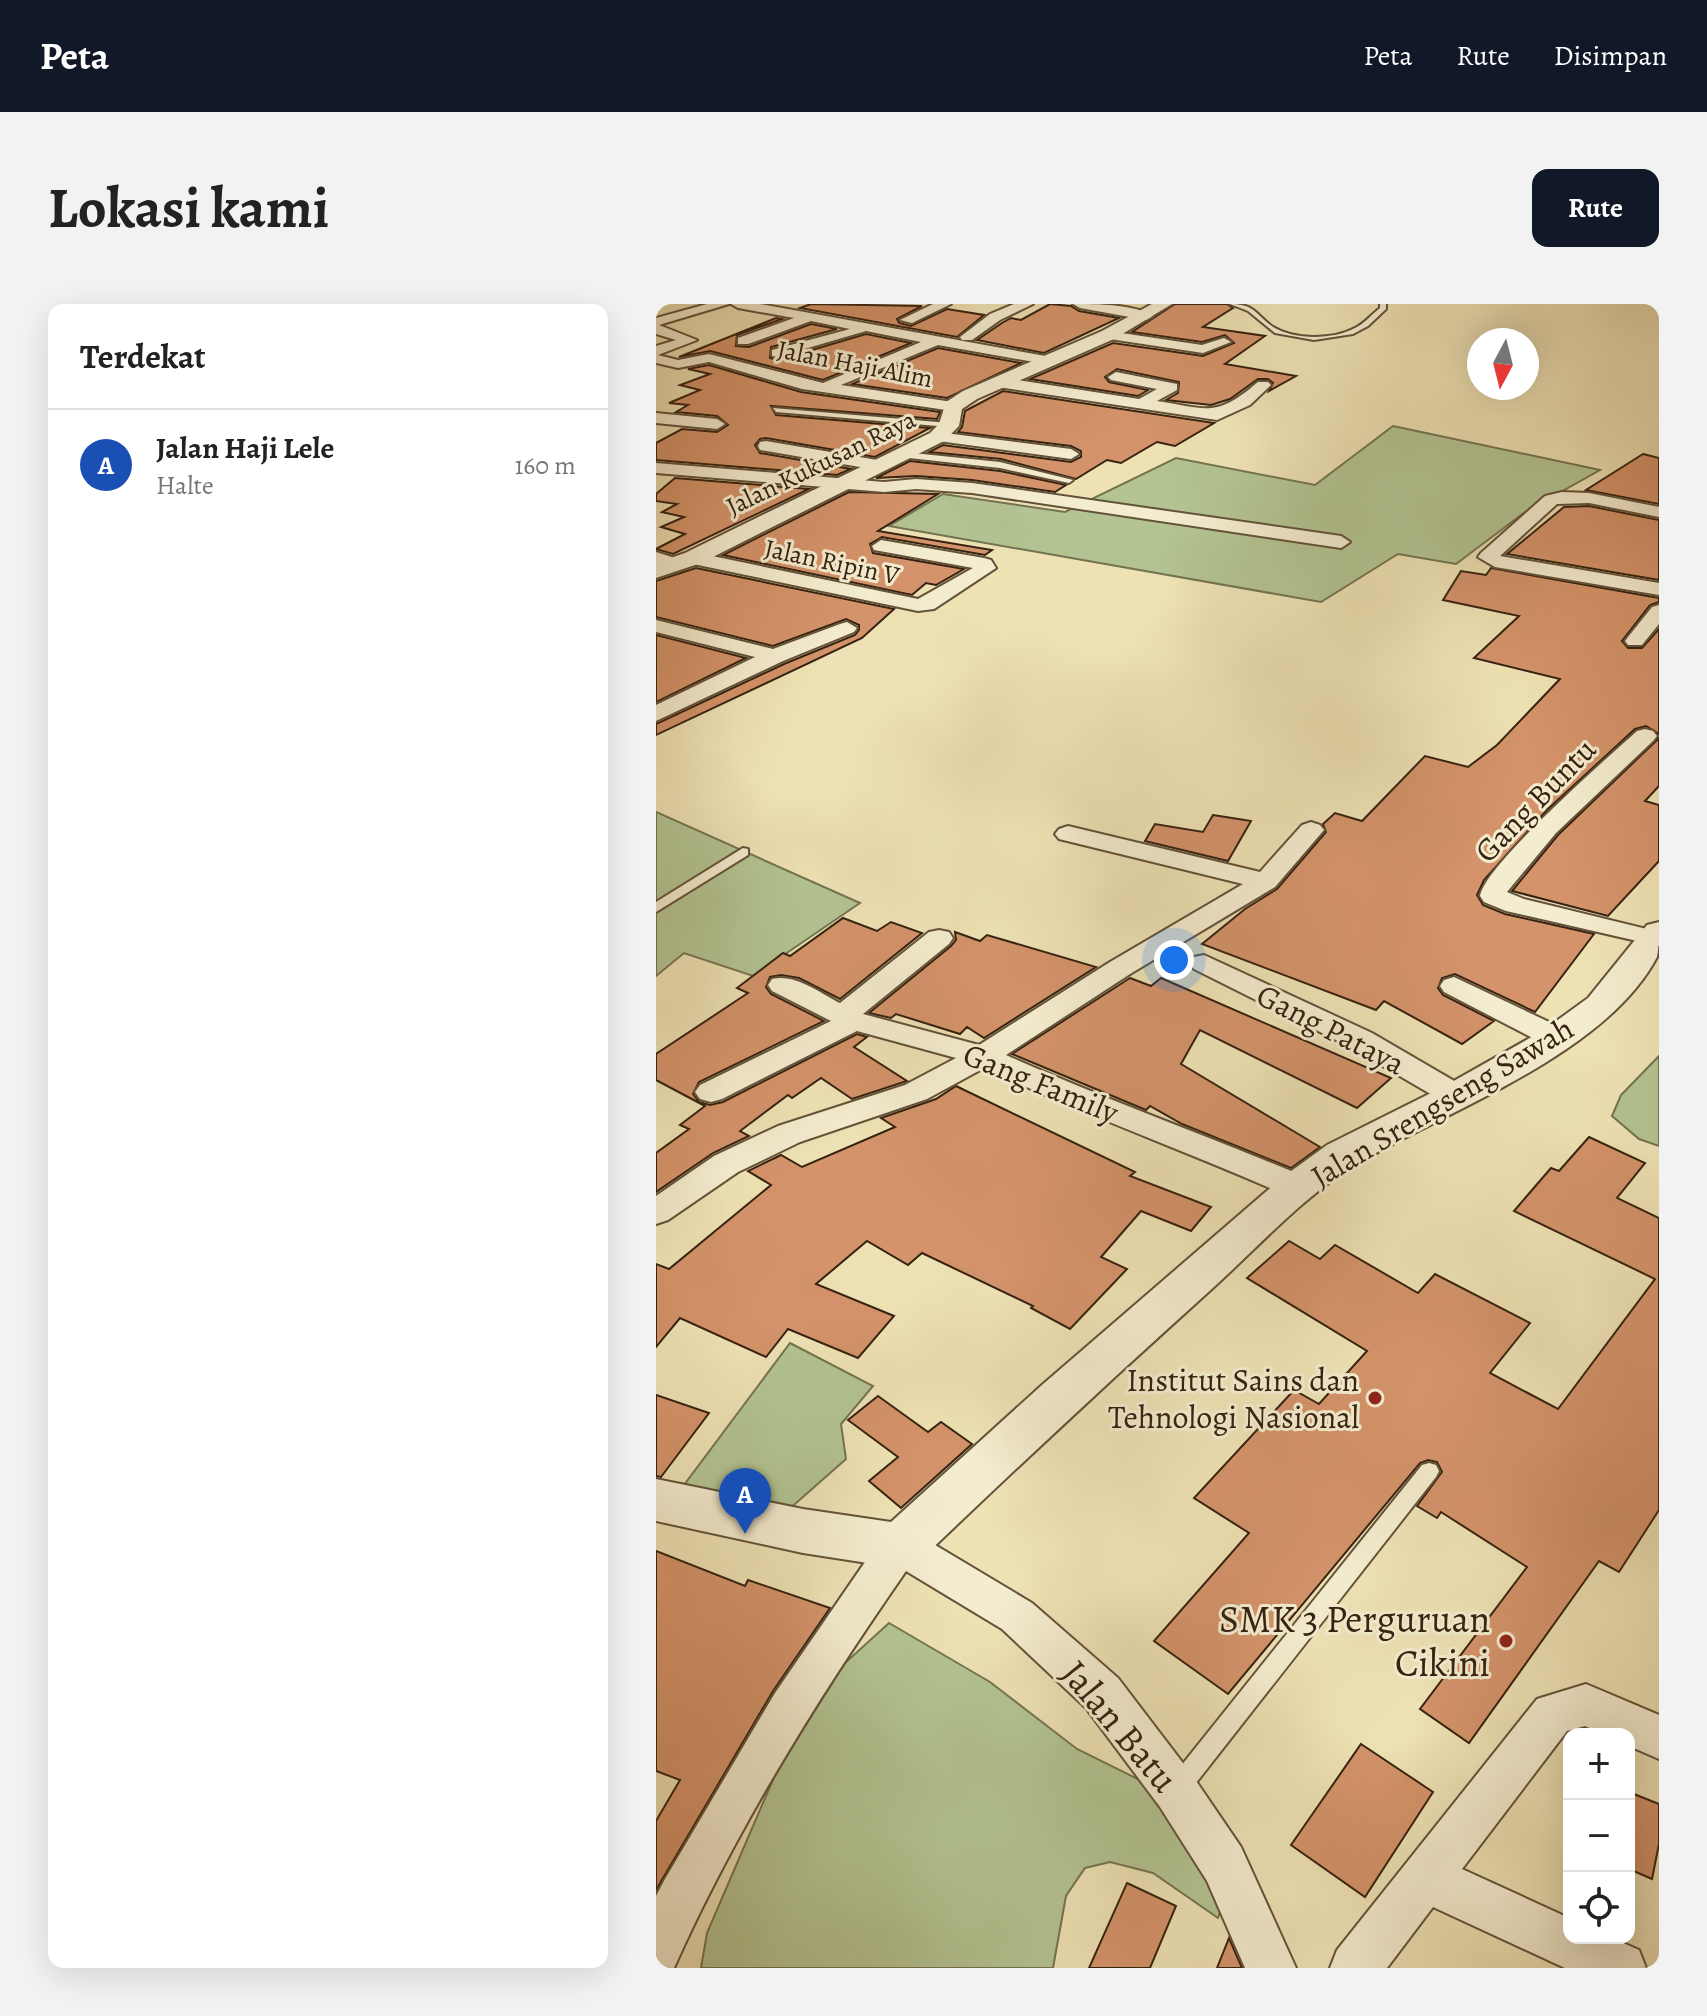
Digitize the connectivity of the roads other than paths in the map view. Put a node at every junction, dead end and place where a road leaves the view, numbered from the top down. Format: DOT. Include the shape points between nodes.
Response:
graph roads {
  1 [pos="722,304"];
  2 [pos="738,304"];
  3 [pos="944,304"];
  4 [pos="1026,304"];
  5 [pos="1080,304"];
  6 [pos="1164,304"];
  7 [pos="1233,304"];
  8 [pos="1383,304"];
  9 [pos="1146,316"];
  10 [pos="811,317"];
  11 [pos="907,320"];
  12 [pos="656,322"];
  13 [pos="867,328"];
  14 [pos="656,329"];
  15 [pos="1108,335"];
  16 [pos="967,337"];
  17 [pos="940,339"];
  18 [pos="743,341"];
  19 [pos="1224,342"];
  20 [pos="656,351"];
  21 [pos="777,353"];
  22 [pos="1057,358"];
  23 [pos="656,359"];
  24 [pos="857,373"];
  25 [pos="1116,377"];
  26 [pos="830,384"];
  27 [pos="1263,385"];
  28 [pos="940,390"];
  29 [pos="997,390"];
  30 [pos="1141,404"];
  31 [pos="776,410"];
  32 [pos="656,418"];
  33 [pos="946,423"];
  34 [pos="717,424"];
  35 [pos="766,446"];
  36 [pos="1071,454"];
  37 [pos="903,455"];
  38 [pos="883,466"];
  39 [pos="656,468"];
  40 [pos="1069,480"];
  41 [pos="848,484"];
  42 [pos="1659,512"];
  43 [pos="1341,542"];
  44 [pos="881,546"];
  45 [pos="670,563"];
  46 [pos="1659,589"];
  47 [pos="1659,611"];
  48 [pos="656,626"];
  49 [pos="847,628"];
  50 [pos="1635,641"];
  51 [pos="775,656"];
  52 [pos="656,714"];
  53 [pos="1645,736"];
  54 [pos="1311,830"];
  55 [pos="1068,834"];
  56 [pos="743,852"];
  57 [pos="1266,881"];
  58 [pos="656,908"];
  59 [pos="1656,935"];
  60 [pos="939,938"];
  61 [pos="1204,963"];
  62 [pos="782,985"];
  63 [pos="1454,986"];
  64 [pos="849,1018"];
  65 [pos="1557,1038"];
  66 [pos="983,1056"];
  67 [pos="711,1092"];
  68 [pos="1457,1096"];
  69 [pos="1298,1187"];
  70 [pos="656,1212"];
  71 [pos="1429,1471"];
  72 [pos="656,1500"];
  73 [pos="900,1546"];
  74 [pos="1659,1737"];
  75 [pos="1176,1791"];
  76 [pos="1426,1878"];
  77 [pos="666,1902"];
  78 [pos="656,1950"];
  79 [pos="1271,1968"];
  80 [pos="1355,1968"];
  81 [pos="1621,1968"];
  1 -- 12 [label="street"];
  2 -- 10 [label="street"];
  3 -- 11 [label="street"];
  4 -- 16 [label="street"];
  5 -- 9 [label="street"];
  6 -- 9 [label="street, Jalan Kukusan Raya"];
  7 -- 8 [label="lane" via="1260,315 1268,327 1317,339 1358,330"];
  9 -- 15 [label="street, Jalan Kukusan Raya"];
  10 -- 13 [label="street"];
  10 -- 16 [label="street" via="835,313"];
  10 -- 18 [label="street"];
  13 -- 17 [label="street"];
  13 -- 21 [label="street"];
  14 -- 20 [label="street" via="690,340"];
  15 -- 19 [label="street" via="1203,349"];
  15 -- 22 [label="street, Jalan Kukusan Raya"];
  16 -- 22 [label="street"];
  17 -- 22 [label="street"];
  17 -- 24 [label="street"];
  22 -- 29 [label="street, Jalan Kukusan Raya"];
  23 -- 33 [label="street, Jalan Haji Alim" via="678,364 709,358"];
  24 -- 26 [label="street"];
  24 -- 28 [label="street"];
  25 -- 30 [label="street" via="1172,387"];
  27 -- 30 [label="street" via="1217,415"];
  29 -- 30 [label="street"];
  29 -- 33 [label="street, Jalan Kukusan Raya" via="970,395"];
  31 -- 33 [label="lane"];
  32 -- 34 [label="street"];
  33 -- 36 [label="street, Jalan Haji Alim"];
  33 -- 37 [label="street, Jalan Kukusan Raya"];
  35 -- 38 [label="street"];
  37 -- 38 [label="street, Jalan Kukusan Raya"];
  37 -- 40 [label="lane" via="1000,465"];
  38 -- 41 [label="street, Jalan Kukusan Raya"];
  39 -- 41 [label="street"];
  41 -- 43 [label="street" via="972,488"];
  41 -- 45 [label="street, Jalan Kukusan Raya"];
  42 -- 46 [label="street" via="1557,498 1488,557"];
  44 -- 45 [label="street, Jalan Ripin V" via="986,568 927,605 918,605"];
  47 -- 50 [label="street"];
  48 -- 51 [label="street"];
  49 -- 51 [label="street"];
  51 -- 52 [label="street"];
  53 -- 59 [label="street, Gang Buntu" via="1547,828 1494,888 1493,896"];
  54 -- 57 [label="street"];
  55 -- 57 [label="street"];
  56 -- 58 [label="lane"];
  57 -- 66 [label="street"];
  59 -- 65 [label="street, Jalan Srengseng Sawah" via="1601,1006"];
  60 -- 64 [label="street"];
  61 -- 68 [label="street, Gang Pataya" via="1361,1040"];
  62 -- 64 [label="street, Gang Family"];
  63 -- 65 [label="street"];
  64 -- 66 [label="street, Gang Family"];
  64 -- 67 [label="street"];
  65 -- 68 [label="street, Jalan Srengseng Sawah"];
  66 -- 69 [label="street, Gang Family"];
  66 -- 70 [label="street" via="916,1092 789,1134 739,1158"];
  68 -- 69 [label="street, Jalan Srengseng Sawah" via="1341,1155"];
  69 -- 73 [label="street, Jalan Srengseng Sawah"];
  71 -- 75 [label="lane"];
  72 -- 73 [label="street"];
  73 -- 75 [label="street, Jalan Batu" via="1017,1616 1102,1693"];
  73 -- 77 [label="street"];
  74 -- 76 [label="street" via="1586,1705 1553,1714"];
  75 -- 79 [label="street, Jalan Batu" via="1224,1864"];
  76 -- 80 [label="street"];
  76 -- 81 [label="street"];
  77 -- 78 [label="street"];
}
